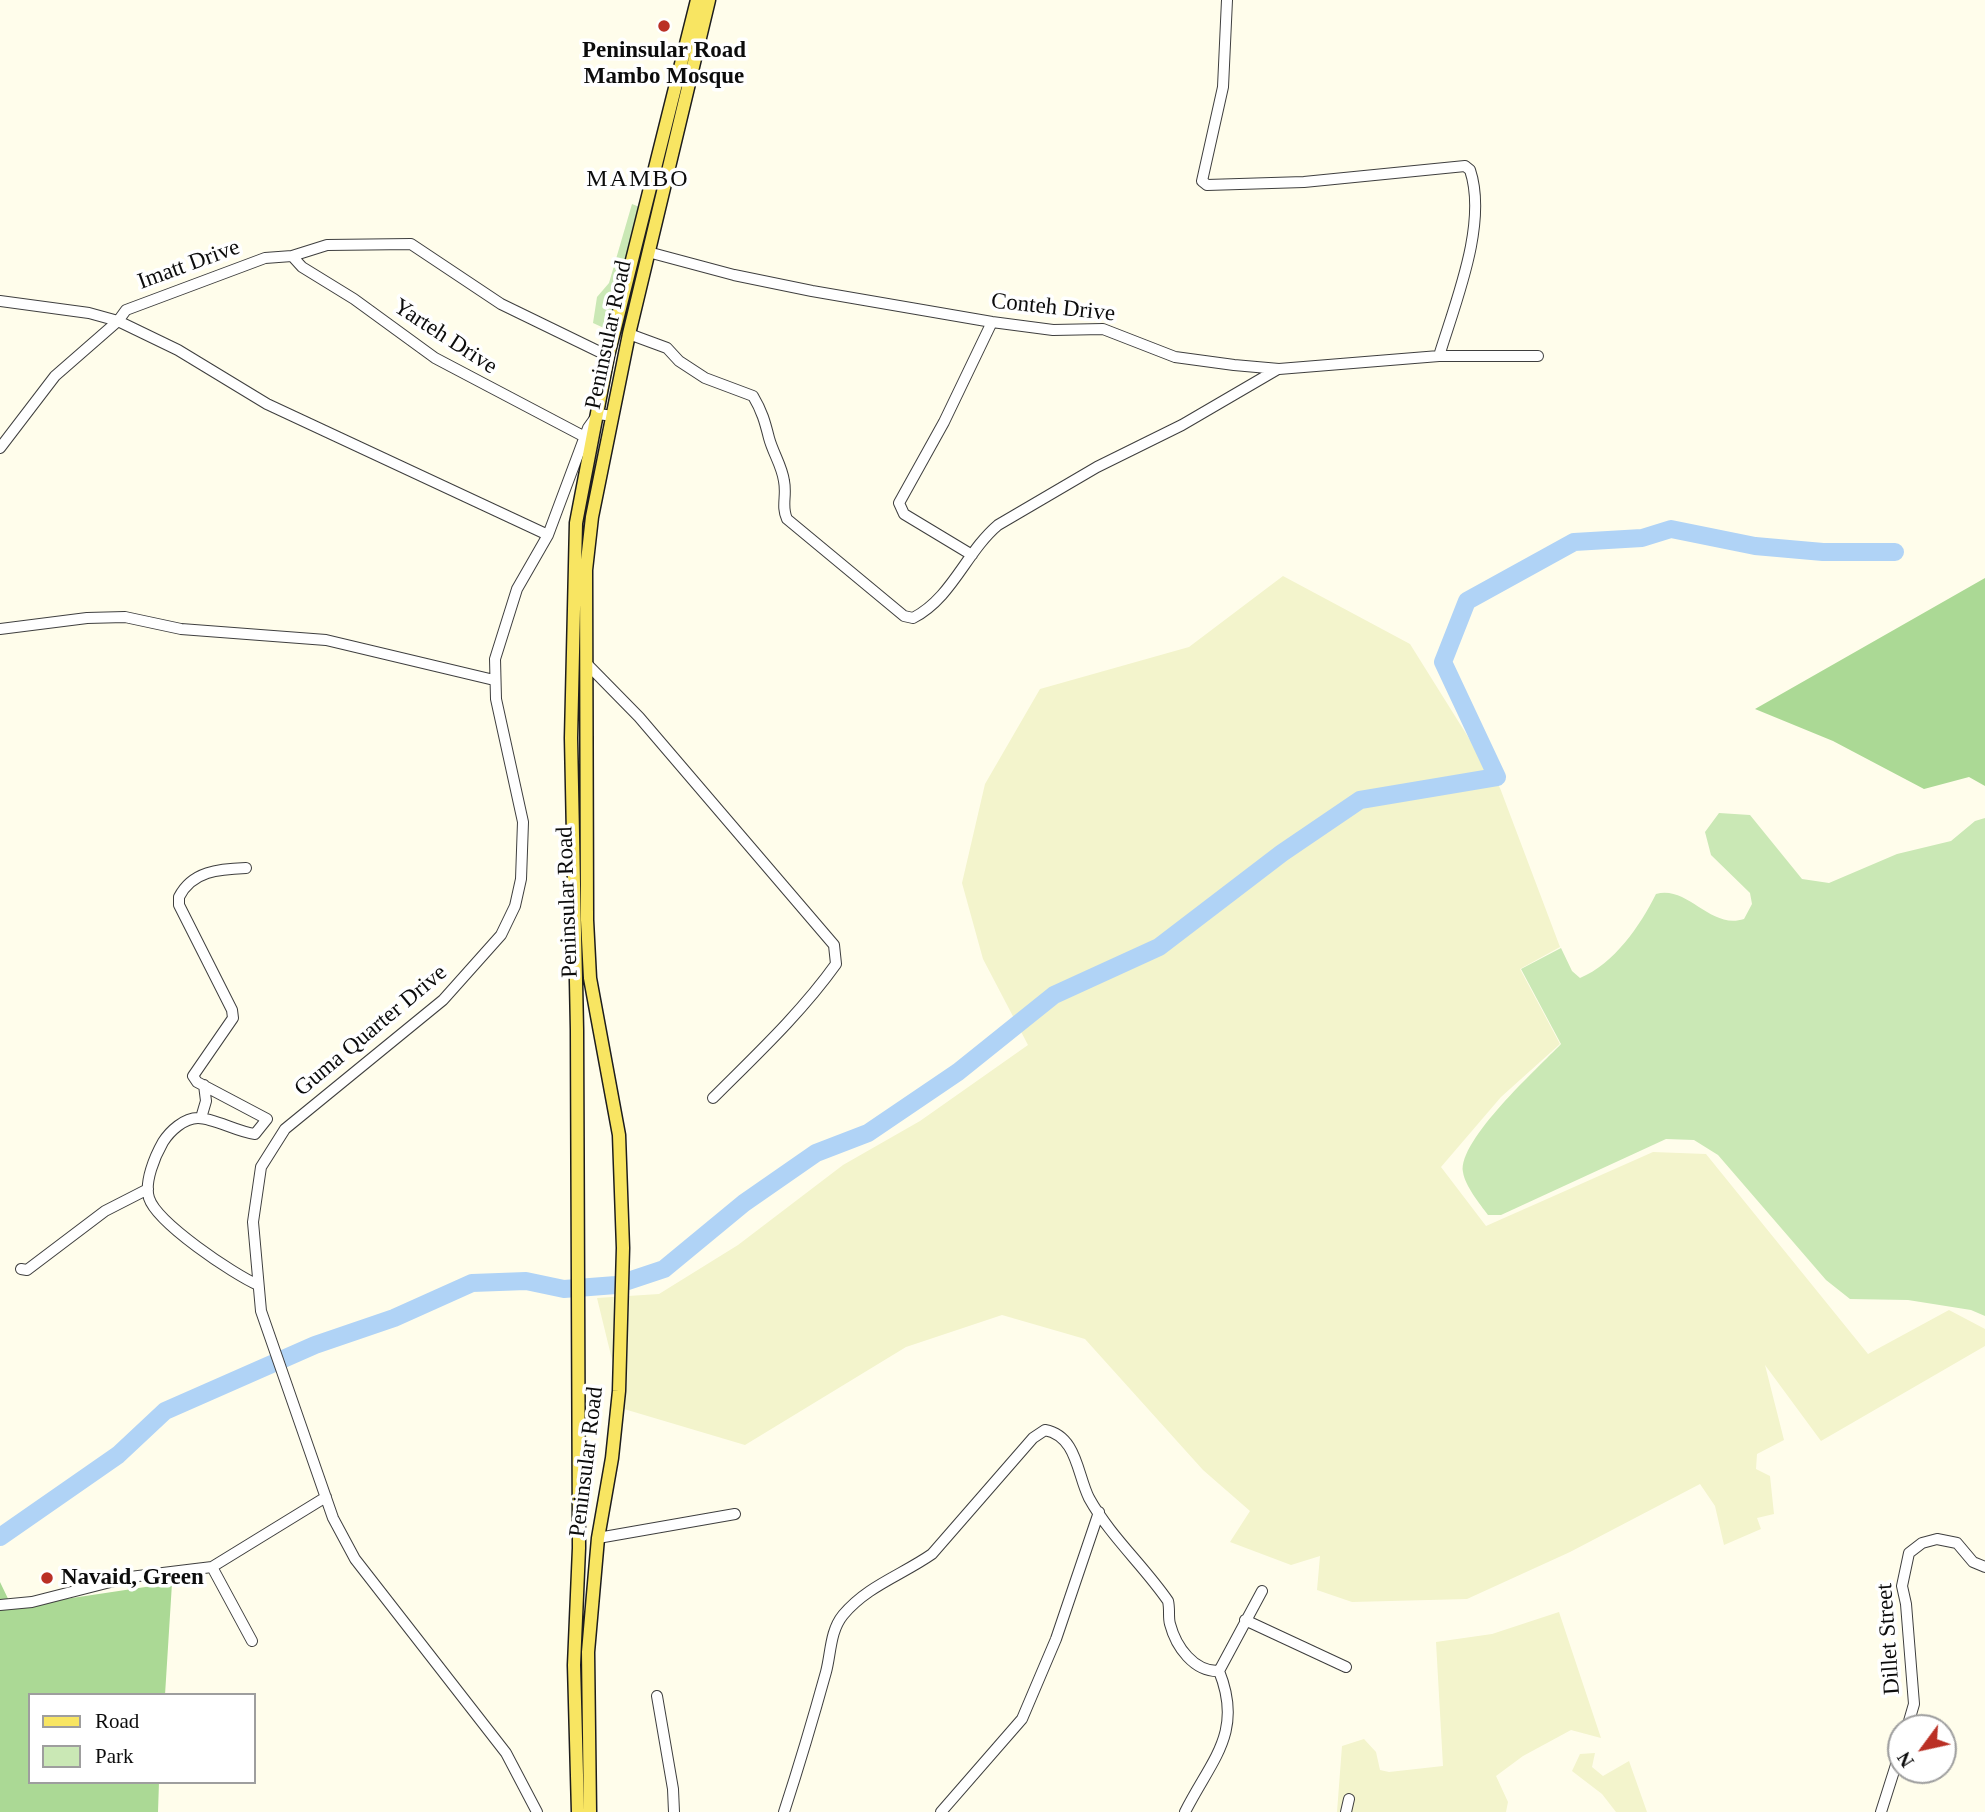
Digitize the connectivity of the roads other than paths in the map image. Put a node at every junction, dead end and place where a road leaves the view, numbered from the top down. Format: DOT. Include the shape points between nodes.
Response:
graph roads {
  1 [pos="698,0"];
  2 [pos="709,0"];
  3 [pos="1227,0"];
  4 [pos="678,100"];
  5 [pos="648,252"];
  6 [pos="292,256"];
  7 [pos="0,301"];
  8 [pos="118,321"];
  9 [pos="992,322"];
  10 [pos="629,334"];
  11 [pos="608,356"];
  12 [pos="1439,356"];
  13 [pos="1538,356"];
  14 [pos="1279,369"];
  15 [pos="598,414"];
  16 [pos="613,416"];
  17 [pos="585,437"];
  18 [pos="0,448"];
  19 [pos="548,535"];
  20 [pos="972,555"];
  21 [pos="0,629"];
  22 [pos="586,663"];
  23 [pos="494,680"];
  24 [pos="246,868"];
  25 [pos="204,1086"];
  26 [pos="713,1098"];
  27 [pos="201,1118"];
  28 [pos="148,1189"];
  29 [pos="21,1269"];
  30 [pos="258,1285"];
  31 [pos="326,1497"];
  32 [pos="1099,1512"];
  33 [pos="735,1514"];
  34 [pos="598,1538"];
  35 [pos="212,1567"];
  36 [pos="1985,1567"];
  37 [pos="1262,1591"];
  38 [pos="0,1605"];
  39 [pos="1245,1620"];
  40 [pos="252,1641"];
  41 [pos="1346,1667"];
  42 [pos="1219,1671"];
  43 [pos="657,1696"];
  44 [pos="1911,1714"];
  45 [pos="1890,1784"];
  46 [pos="1349,1799"];
  47 [pos="537,1812"];
  48 [pos="578,1812"];
  49 [pos="590,1812"];
  50 [pos="674,1812"];
  51 [pos="784,1812"];
  52 [pos="941,1812"];
  53 [pos="1185,1812"];
  54 [pos="1346,1812"];
  55 [pos="1881,1812"];
  1 -- 4 [label="main road, Peninsular Road"];
  2 -- 4 [label="main road, Peninsular Road"];
  3 -- 12 [label="street" via="1223,87 1203,167 1202,181 1207,185 1304,182 1465,166 1470,170 1475,201 1473,233"];
  4 -- 5 [label="main road, Peninsular Road"];
  4 -- 11 [label="main road, Peninsular Road"];
  5 -- 9 [label="street, Conteh Drive" via="811,291"];
  5 -- 10 [label="main road, Peninsular Road"];
  6 -- 8 [label="street, Imatt Drive" via="265,258 174,290 126,310"];
  6 -- 11 [label="street, Imatt Drive" via="327,245 411,244 501,304"];
  6 -- 17 [label="street, Yarteh Drive" via="435,358"];
  7 -- 8 [label="street" via="58,307"];
  8 -- 18 [label="street, Imatt Drive" via="55,376"];
  8 -- 19 [label="street" via="178,350 267,404"];
  9 -- 14 [label="street, Conteh Drive" via="1053,330 1103,328 1175,357"];
  9 -- 20 [label="street" via="899,503 904,514"];
  10 -- 16 [label="main road, Peninsular Road"];
  10 -- 20 [label="street" via="667,348 705,378 753,396 784,477 782,508 787,519 904,615 919,615 954,582"];
  11 -- 15 [label="main road, Peninsular Road"];
  12 -- 13 [label="street, Conteh Drive"];
  12 -- 14 [label="street, Conteh Drive"];
  14 -- 20 [label="street" via="1020,510 984,537"];
  15 -- 16 [label="street"];
  15 -- 17 [label="street, Guma Quarter Drive"];
  15 -- 48 [label="main road, Peninsular Road" via="576,523 573,579"];
  16 -- 22 [label="main road, Peninsular Road" via="586,570"];
  17 -- 19 [label="street, Guma Quarter Drive"];
  19 -- 23 [label="street, Guma Quarter Drive" via="517,589 500,637"];
  21 -- 23 [label="street" via="125,617 181,629 326,640"];
  22 -- 26 [label="street" via="639,717 834,945 836,964 824,982"];
  22 -- 34 [label="main road, Peninsular Road" via="590,978 619,1135 624,1248 612,1458"];
  23 -- 30 [label="street, Guma Quarter Drive" via="523,822 515,906 501,935 443,1000 276,1140 257,1179 253,1222"];
  24 -- 25 [label="street" via="201,875 178,897 232,1010 228,1025 195,1071 197,1082"];
  25 -- 27 [label="street"];
  25 -- 27 [label="street" via="267,1119 259,1132 252,1134"];
  27 -- 28 [label="street" via="177,1126 167,1135 157,1152"];
  28 -- 29 [label="street" via="105,1211 27,1270"];
  28 -- 30 [label="street" via="153,1206 196,1247 221,1267"];
  30 -- 31 [label="street, Guma Quarter Drive" via="270,1340"];
  31 -- 35 [label="street"];
  31 -- 47 [label="street" via="355,1559 506,1753"];
  32 -- 42 [label="street" via="1168,1601 1169,1622 1184,1653 1197,1665"];
  32 -- 51 [label="street" via="1072,1451 1056,1432 1045,1430 932,1554 882,1581 843,1615 834,1630"];
  32 -- 52 [label="street" via="1023,1719"];
  33 -- 34 [label="street"];
  34 -- 49 [label="main road, Peninsular Road" via="588,1652"];
  35 -- 38 [label="street" via="130,1577 32,1602"];
  35 -- 40 [label="street"];
  36 -- 44 [label="street, Dillet Street" via="1973,1563 1957,1543 1937,1539 1909,1553 1902,1586 1914,1704"];
  37 -- 39 [label="street"];
  39 -- 41 [label="street"];
  39 -- 42 [label="street"];
  42 -- 53 [label="street" via="1230,1704 1228,1734"];
  43 -- 50 [label="street"];
  45 -- 55 [label="street"];
  46 -- 54 [label="street"];
}
